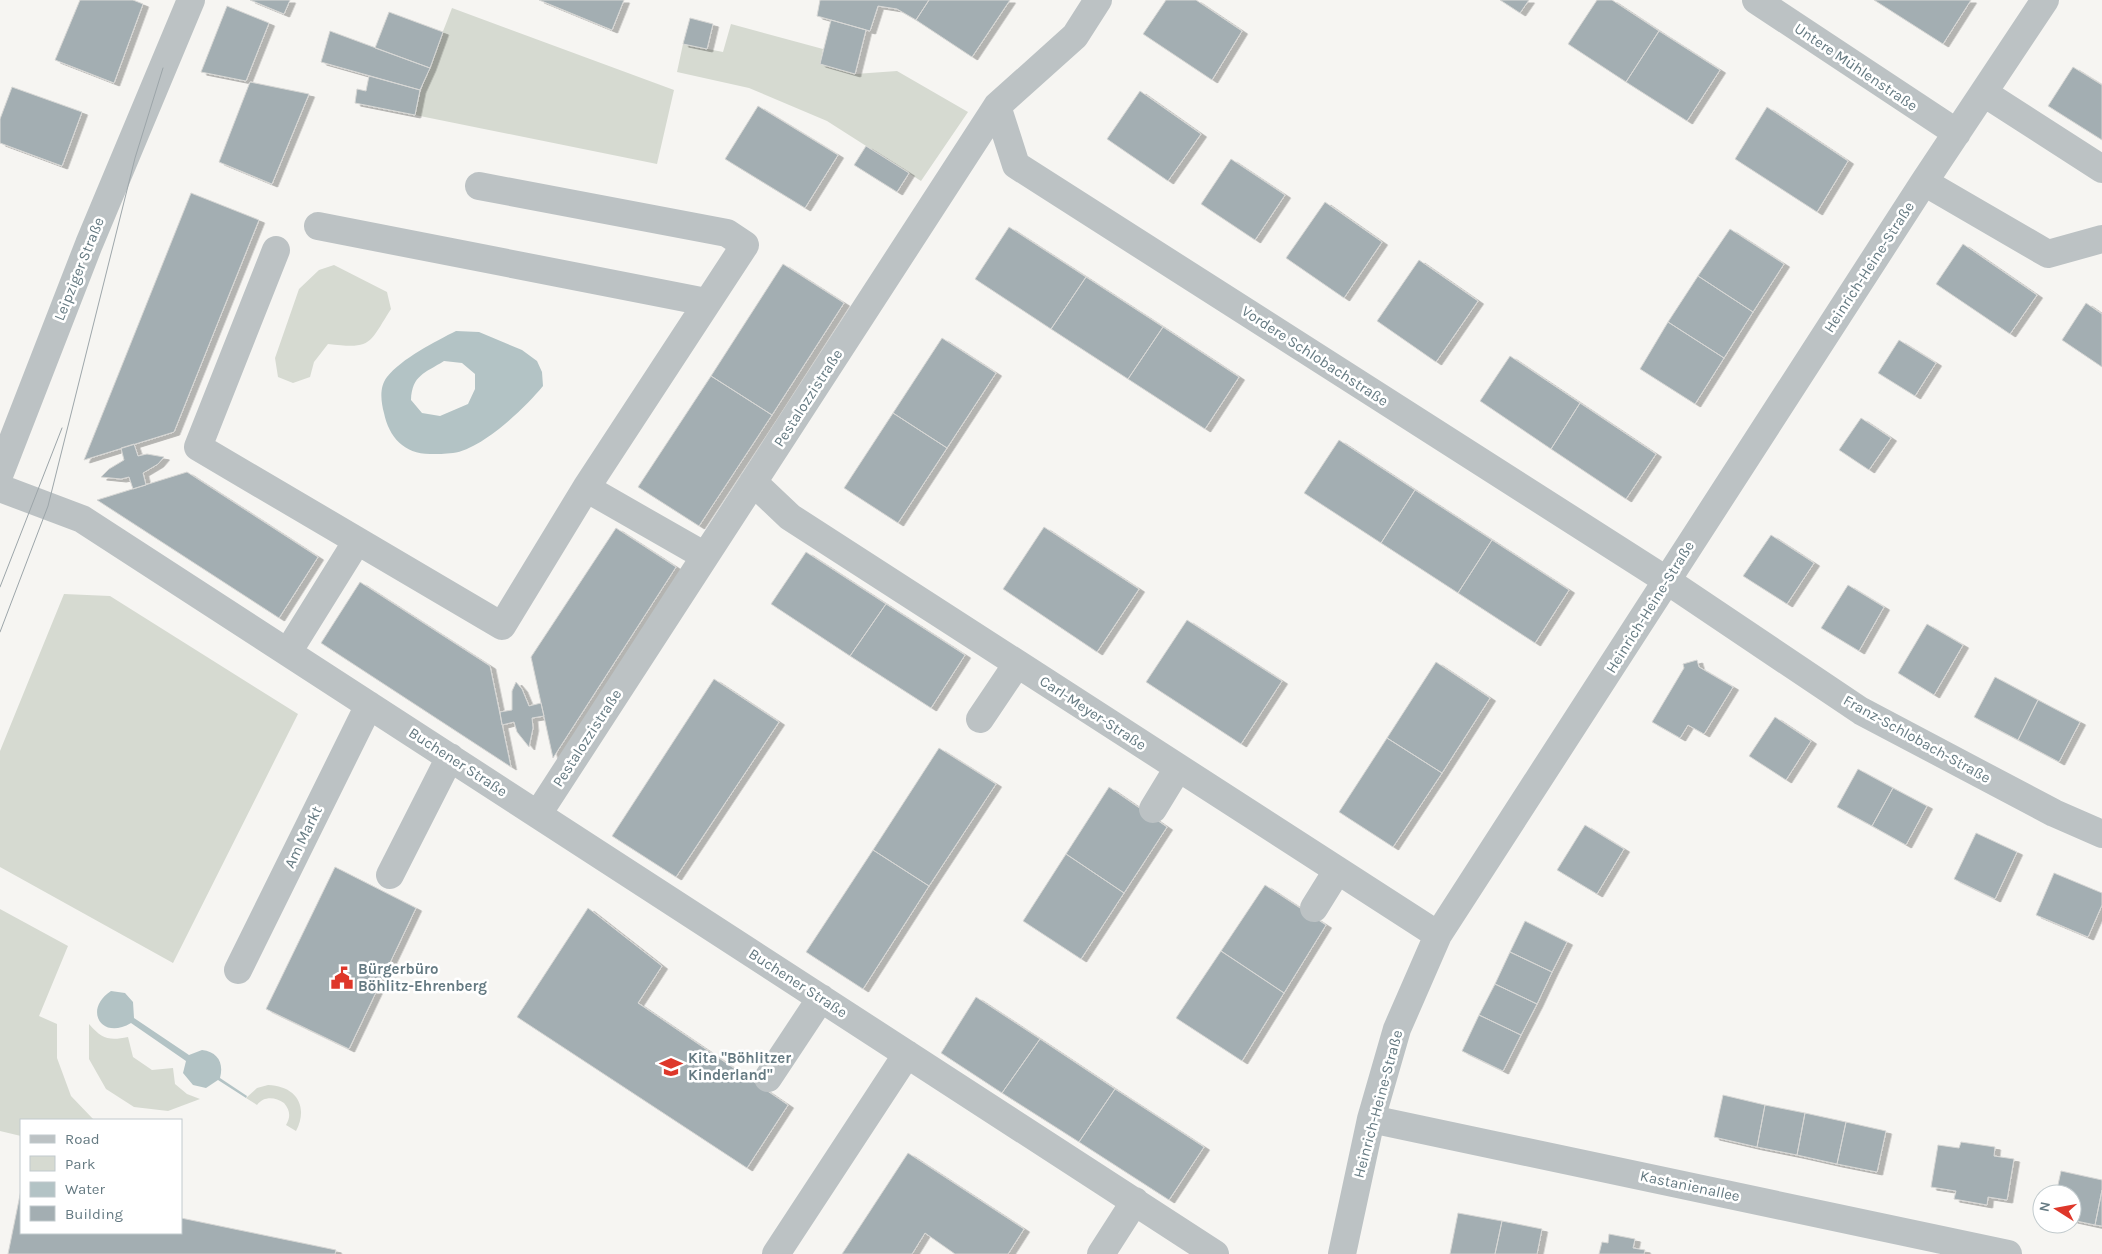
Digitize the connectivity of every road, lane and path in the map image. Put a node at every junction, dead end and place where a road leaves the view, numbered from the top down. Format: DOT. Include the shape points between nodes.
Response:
graph roads {
  1 [pos="191,0"];
  2 [pos="1098,0"];
  3 [pos="1756,0"];
  4 [pos="2045,0"];
  5 [pos="1984,93"];
  6 [pos="997,106"];
  7 [pos="1957,133"];
  8 [pos="2102,169"];
  9 [pos="1924,182"];
  10 [pos="480,186"];
  11 [pos="318,226"];
  12 [pos="2102,239"];
  13 [pos="276,250"];
  14 [pos="706,302"];
  15 [pos="0,473"];
  16 [pos="753,482"];
  17 [pos="0,488"];
  18 [pos="586,488"];
  19 [pos="358,541"];
  20 [pos="705,556"];
  21 [pos="1666,580"];
  22 [pos="288,652"];
  23 [pos="1017,664"];
  24 [pos="369,704"];
  25 [pos="980,719"];
  26 [pos="450,757"];
  27 [pos="1178,768"];
  28 [pos="1153,809"];
  29 [pos="538,814"];
  30 [pos="2102,834"];
  31 [pos="1337,871"];
  32 [pos="390,875"];
  33 [pos="1314,908"];
  34 [pos="1438,935"];
  35 [pos="238,970"];
  36 [pos="821,998"];
  37 [pos="907,1054"];
  38 [pos="768,1078"];
  39 [pos="1371,1119"];
  40 [pos="1134,1202"];
  41 [pos="776,1254"];
  42 [pos="1101,1254"];
  43 [pos="1215,1254"];
  44 [pos="1342,1254"];
  45 [pos="2008,1254"];
  1 -- 15 [label="street, Leipziger Straße" via="89,244"];
  2 -- 6 [label="street, Pestalozzistraße" via="1075,36"];
  3 -- 7 [label="street, Untere Mühlenstraße"];
  4 -- 5 [label="street, Heinrich-Heine-Straße"];
  5 -- 7 [label="street, Heinrich-Heine-Straße"];
  5 -- 8 [label="street"];
  6 -- 16 [label="street, Pestalozzistraße"];
  6 -- 21 [label="street, Vordere Schlobachstraße" via="1016,165"];
  7 -- 9 [label="street, Heinrich-Heine-Straße"];
  9 -- 12 [label="street" via="2048,254"];
  9 -- 21 [label="street, Heinrich-Heine-Straße"];
  10 -- 14 [label="street" via="727,233 745,246"];
  11 -- 14 [label="street"];
  13 -- 19 [label="street" via="198,446"];
  14 -- 18 [label="street"];
  16 -- 20 [label="street, Pestalozzistraße"];
  16 -- 23 [label="street, Carl-Meyer-Straße" via="790,517"];
  17 -- 22 [label="street, Buchener Straße" via="82,518"];
  18 -- 19 [label="street" via="502,626"];
  18 -- 20 [label="street"];
  19 -- 22 [label="street"];
  20 -- 29 [label="street, Pestalozzistraße"];
  21 -- 30 [label="street, Franz-Schlobach-Straße" via="1861,711 2054,813"];
  21 -- 34 [label="street, Heinrich-Heine-Straße"];
  22 -- 24 [label="street, Buchener Straße"];
  23 -- 25 [label="street"];
  23 -- 27 [label="street, Carl-Meyer-Straße"];
  24 -- 26 [label="street, Buchener Straße"];
  24 -- 35 [label="street, Am Markt"];
  26 -- 29 [label="street, Buchener Straße"];
  26 -- 32 [label="street"];
  27 -- 28 [label="street"];
  27 -- 31 [label="street, Carl-Meyer-Straße"];
  29 -- 36 [label="street, Buchener Straße"];
  31 -- 33 [label="street"];
  31 -- 34 [label="street, Carl-Meyer-Straße"];
  34 -- 39 [label="street, Heinrich-Heine-Straße" via="1397,1029"];
  36 -- 37 [label="street, Buchener Straße"];
  36 -- 38 [label="street"];
  37 -- 40 [label="street, Buchener Straße"];
  37 -- 41 [label="street"];
  39 -- 44 [label="street, Heinrich-Heine-Straße"];
  39 -- 45 [label="street, Kastanienallee"];
  40 -- 42 [label="street"];
  40 -- 43 [label="street, Buchener Straße"];
}
